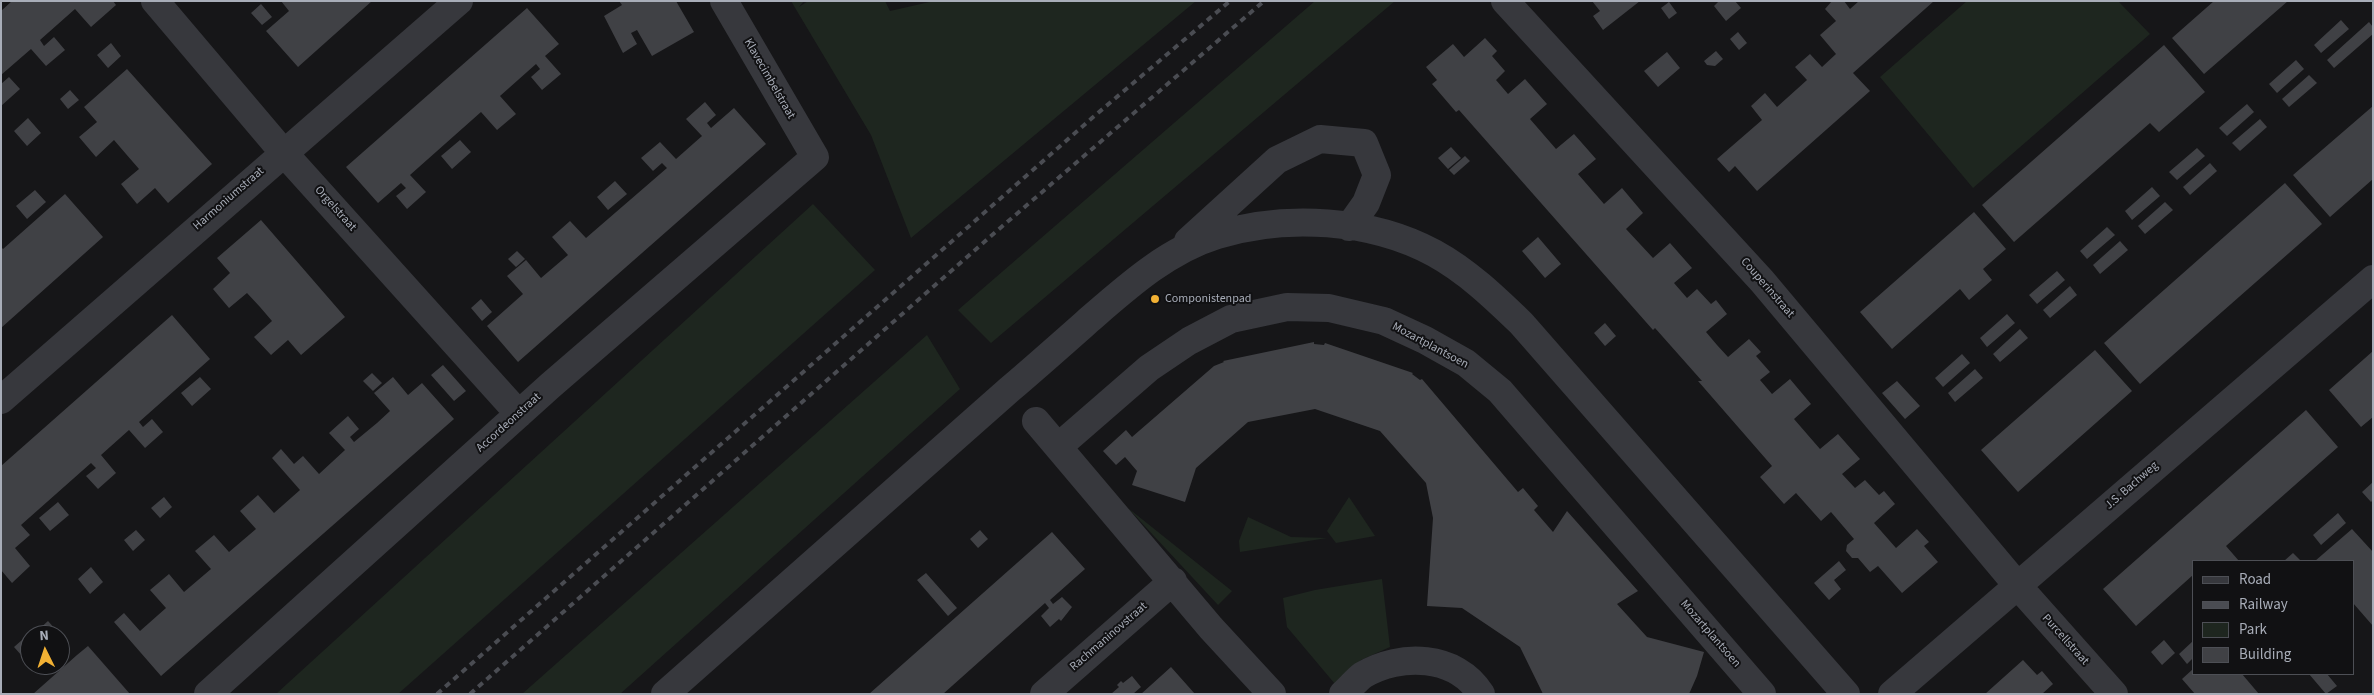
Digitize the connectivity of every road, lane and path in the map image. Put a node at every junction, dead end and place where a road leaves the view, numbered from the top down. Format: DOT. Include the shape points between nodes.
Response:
graph roads {
  1 [pos="155,1"];
  2 [pos="459,1"];
  3 [pos="724,1"];
  4 [pos="1505,1"];
  5 [pos="284,152"];
  6 [pos="815,157"];
  7 [pos="1349,227"];
  8 [pos="1174,254"];
  9 [pos="2373,279"];
  10 [pos="1,400"];
  11 [pos="520,414"];
  12 [pos="1036,421"];
  13 [pos="1058,447"];
  14 [pos="1173,581"];
  15 [pos="2017,585"];
  16 [pos="208,694"];
  17 [pos="665,694"];
  18 [pos="1044,694"];
  19 [pos="1272,694"];
  20 [pos="1343,694"];
  21 [pos="1481,694"];
  22 [pos="1762,694"];
  23 [pos="1846,694"];
  24 [pos="1892,694"];
  25 [pos="2114,694"];
  1 -- 5 [label="street, Orgelstraat"];
  2 -- 5 [label="street, Harmoniumstraat"];
  3 -- 6 [label="street, Klavecimbelstraat"];
  4 -- 15 [label="street, Couperinstraat" via="1762,281"];
  5 -- 10 [label="street, Harmoniumstraat"];
  5 -- 11 [label="street, Orgelstraat"];
  6 -- 11 [label="street, Accordeonstraat"];
  7 -- 8 [label="street" via="1301,223 1257,226 1216,235"];
  7 -- 8 [label="street" via="1366,203 1377,175 1364,143 1320,139 1277,160"];
  7 -- 23 [label="street" via="1385,233 1434,253 1484,287 1521,322"];
  8 -- 17 [label="street" via="1103,308"];
  9 -- 15 [label="street, J.S. Bachweg"];
  11 -- 16 [label="street, Accordeonstraat"];
  12 -- 13 [label="street"];
  13 -- 14 [label="street"];
  13 -- 22 [label="street, Mozartplantsoen" via="1149,368 1189,341 1231,319 1287,307 1329,308 1384,321 1466,363 1500,391"];
  14 -- 18 [label="street, Rachmaninovstraat"];
  14 -- 19 [label="street"];
  15 -- 24 [label="street, J.S. Bachweg"];
  15 -- 25 [label="street, Purcellstraat"];
  20 -- 21 [label="street" via="1362,676 1382,666 1407,660 1453,667 1475,684"];
}
